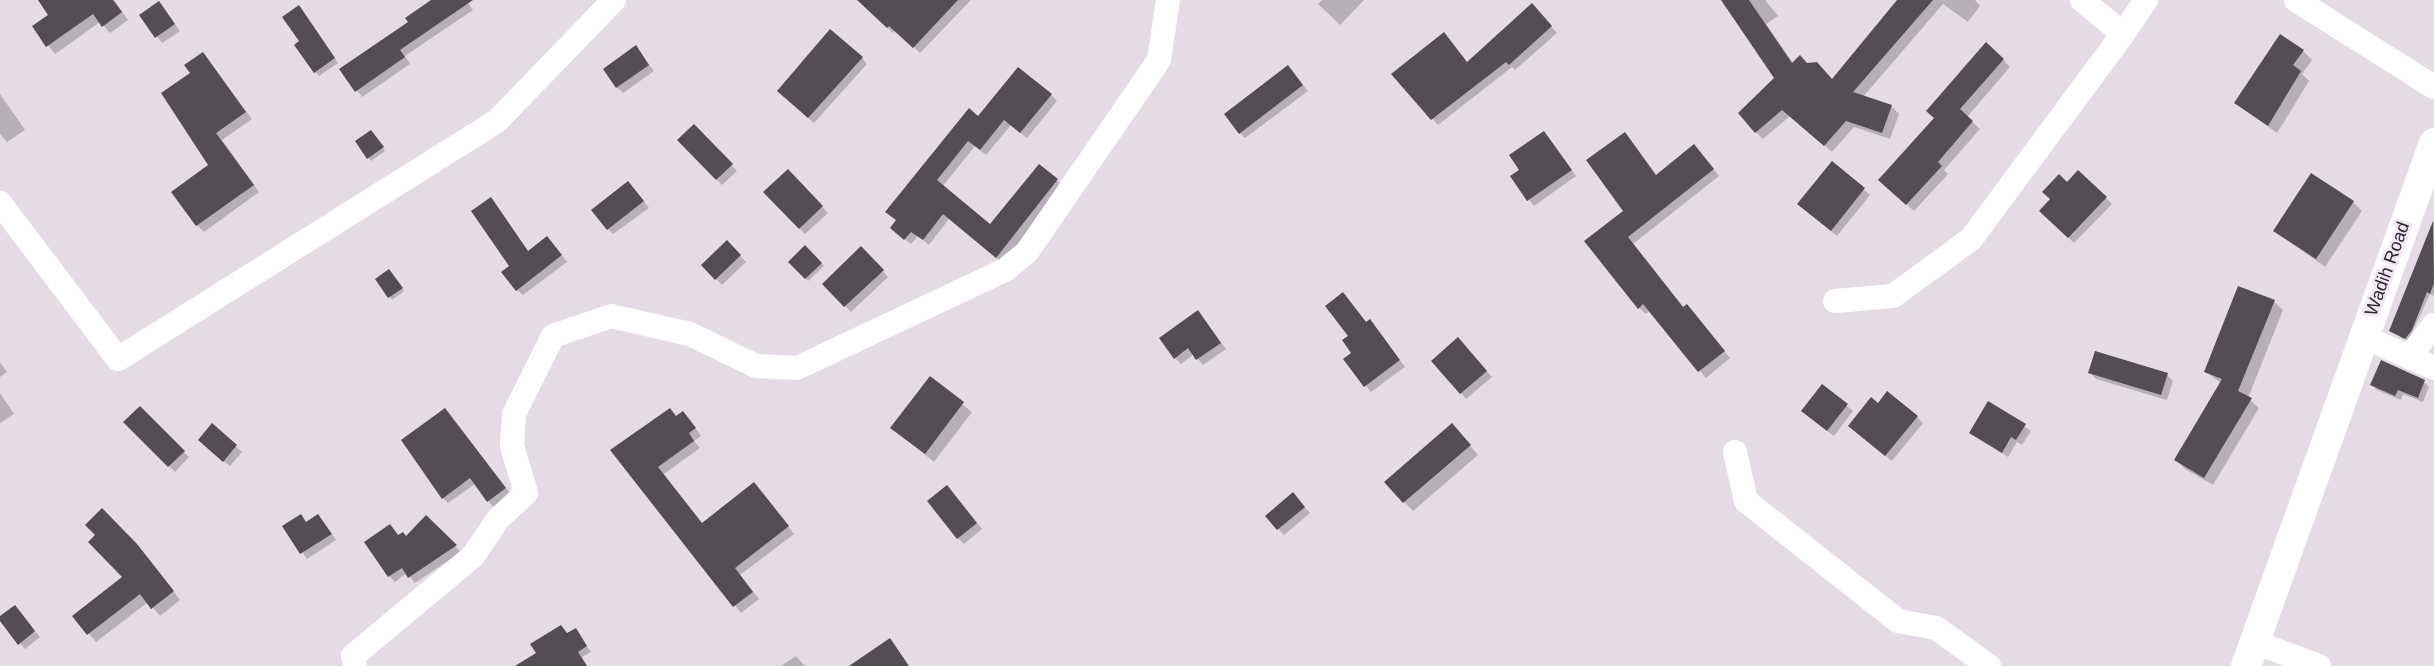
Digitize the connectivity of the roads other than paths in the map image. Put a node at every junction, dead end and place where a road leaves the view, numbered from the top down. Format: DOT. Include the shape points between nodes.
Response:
graph roads {
  1 [pos="614,0"];
  2 [pos="1168,0"];
  3 [pos="2082,0"];
  4 [pos="2146,0"];
  5 [pos="2295,0"];
  6 [pos="2123,34"];
  7 [pos="2434,87"];
  8 [pos="2434,143"];
  9 [pos="0,203"];
  10 [pos="1835,301"];
  11 [pos="2434,324"];
  12 [pos="2362,336"];
  13 [pos="2409,357"];
  14 [pos="2434,368"];
  15 [pos="1735,452"];
  16 [pos="2250,654"];
  17 [pos="355,666"];
  18 [pos="1989,666"];
  19 [pos="2319,666"];
  1 -- 9 [label="street" via="497,121 118,359"];
  2 -- 17 [label="street" via="1160,60 1027,252 1005,270 797,368 756,366 690,334 611,316 553,336 514,414 512,446 526,493 498,519 473,556 352,656"];
  3 -- 6 [label="street"];
  4 -- 6 [label="street"];
  5 -- 7 [label="street"];
  6 -- 10 [label="street" via="1971,239 1893,296"];
  8 -- 12 [label="street, Wadih Road"];
  11 -- 13 [label="street"];
  12 -- 13 [label="street"];
  12 -- 16 [label="street, Wadih Road"];
  13 -- 14 [label="street"];
  15 -- 18 [label="street" via="1746,501 1898,621 1936,628"];
  16 -- 19 [label="street"];
}
